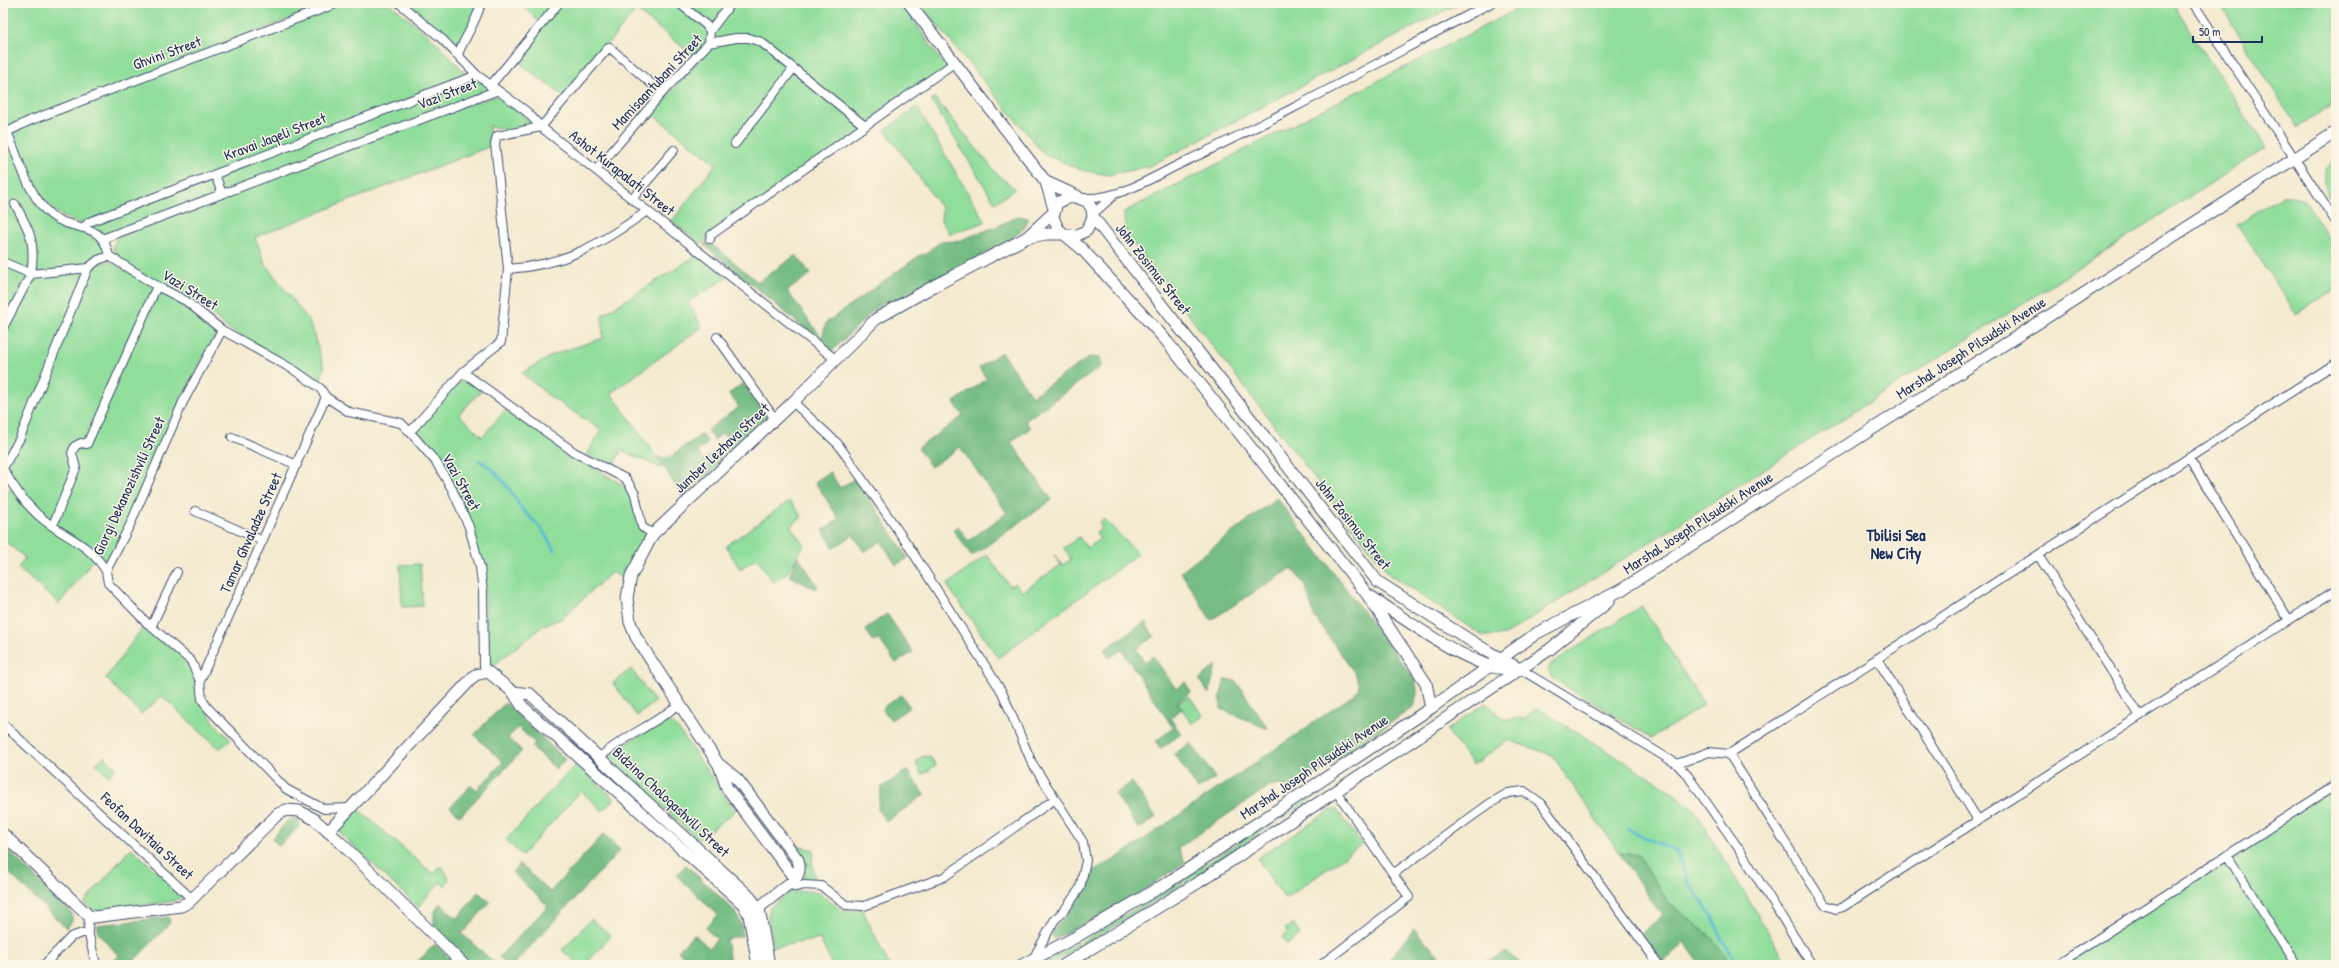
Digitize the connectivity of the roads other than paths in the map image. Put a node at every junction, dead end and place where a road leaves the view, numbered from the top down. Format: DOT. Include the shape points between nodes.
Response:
graph roads {
  1 [pos="338,3"];
  2 [pos="399,3"];
  3 [pos="481,3"];
  4 [pos="559,3"];
  5 [pos="680,3"];
  6 [pos="731,3"];
  7 [pos="909,3"];
  8 [pos="1491,3"];
  9 [pos="2193,3"];
  10 [pos="710,31"];
  11 [pos="709,43"];
  12 [pos="458,54"];
  13 [pos="954,63"];
  14 [pos="793,69"];
  15 [pos="476,75"];
  16 [pos="493,88"];
  17 [pos="662,93"];
  18 [pos="865,126"];
  19 [pos="541,127"];
  20 [pos="5,131"];
  21 [pos="2336,132"];
  22 [pos="735,144"];
  23 [pos="674,150"];
  24 [pos="2294,159"];
  25 [pos="596,170"];
  26 [pos="215,174"];
  27 [pos="1046,182"];
  28 [pos="1119,193"];
  29 [pos="222,194"];
  30 [pos="1080,197"];
  31 [pos="632,199"];
  32 [pos="15,204"];
  33 [pos="648,211"];
  34 [pos="1053,211"];
  35 [pos="1093,215"];
  36 [pos="2336,222"];
  37 [pos="84,227"];
  38 [pos="1065,235"];
  39 [pos="1026,238"];
  40 [pos="102,239"];
  41 [pos="710,239"];
  42 [pos="109,256"];
  43 [pos="3,262"];
  44 [pos="88,268"];
  45 [pos="508,269"];
  46 [pos="31,274"];
  47 [pos="157,286"];
  48 [pos="7,312"];
  49 [pos="3,328"];
  50 [pos="222,330"];
  51 [pos="717,337"];
  52 [pos="835,359"];
  53 [pos="2334,367"];
  54 [pos="463,372"];
  55 [pos="326,397"];
  56 [pos="794,402"];
  57 [pos="775,419"];
  58 [pos="410,432"];
  59 [pos="232,437"];
  60 [pos="2189,458"];
  61 [pos="297,465"];
  62 [pos="3,469"];
  63 [pos="195,511"];
  64 [pos="53,525"];
  65 [pos="653,534"];
  66 [pos="263,541"];
  67 [pos="2038,555"];
  68 [pos="106,571"];
  69 [pos="177,572"];
  70 [pos="1372,573"];
  71 [pos="1358,583"];
  72 [pos="1621,590"];
  73 [pos="2336,590"];
  74 [pos="1366,593"];
  75 [pos="2290,620"];
  76 [pos="151,627"];
  77 [pos="1502,659"];
  78 [pos="1877,659"];
  79 [pos="1490,666"];
  80 [pos="1520,669"];
  81 [pos="488,672"];
  82 [pos="200,681"];
  83 [pos="513,692"];
  84 [pos="679,704"];
  85 [pos="1431,708"];
  86 [pos="2140,716"];
  87 [pos="3,724"];
  88 [pos="1729,754"];
  89 [pos="603,760"];
  90 [pos="1677,764"];
  91 [pos="597,774"];
  92 [pos="1327,776"];
  93 [pos="2336,785"];
  94 [pos="1336,791"];
  95 [pos="1055,799"];
  96 [pos="649,804"];
  97 [pos="350,808"];
  98 [pos="640,813"];
  99 [pos="1978,820"];
  100 [pos="328,832"];
  101 [pos="3,834"];
  102 [pos="692,843"];
  103 [pos="684,853"];
  104 [pos="2226,855"];
  105 [pos="1393,874"];
  106 [pos="792,881"];
  107 [pos="192,899"];
  108 [pos="759,909"];
  109 [pos="89,916"];
  110 [pos="749,916"];
  111 [pos="88,931"];
  112 [pos="1035,962"];
  113 [pos="44,965"];
  114 [pos="96,965"];
  115 [pos="464,965"];
  116 [pos="758,965"];
  117 [pos="769,965"];
  118 [pos="1022,965"];
  119 [pos="1064,965"];
  120 [pos="1321,965"];
  121 [pos="1659,965"];
  122 [pos="1812,965"];
  123 [pos="2057,965"];
  124 [pos="2296,965"];
  1 -- 20 [label="street, Ghvini Street"];
  2 -- 12 [label="street, Ashot Kurapalati Street"];
  3 -- 12 [label="street"];
  4 -- 16 [label="street"];
  5 -- 10 [label="street"];
  6 -- 10 [label="street"];
  7 -- 13 [label="street"];
  8 -- 28 [label="street" via="1217,147"];
  9 -- 24 [label="street"];
  10 -- 11 [label="street"];
  11 -- 14 [label="street, Mamisaantubani Street" via="723,39 749,38 761,42"];
  11 -- 17 [label="street, Mamisaantubani Street"];
  12 -- 15 [label="street, Ashot Kurapalati Street"];
  13 -- 18 [label="street"];
  13 -- 27 [label="street"];
  14 -- 18 [label="street, Mamisaantubani Street"];
  14 -- 22 [label="street"];
  15 -- 16 [label="street, Ashot Kurapalati Street"];
  15 -- 26 [label="street, Kravai Jaqeli Street"];
  16 -- 19 [label="street, Ashot Kurapalati Street" via="526,111"];
  16 -- 29 [label="street, Vazi Street"];
  17 -- 19 [label="street" via="609,47"];
  17 -- 25 [label="street, Mamisaantubani Street"];
  18 -- 41 [label="street" via="711,235"];
  19 -- 25 [label="street, Ashot Kurapalati Street"];
  19 -- 45 [label="street" via="497,136"];
  20 -- 37 [label="street" via="43,208 62,222"];
  21 -- 24 [label="street, Marshal Joseph Pilsudski Avenue"];
  23 -- 31 [label="street"];
  24 -- 36 [label="street"];
  24 -- 72 [label="street, Marshal Joseph Pilsudski Avenue"];
  25 -- 31 [label="street, Ashot Kurapalati Street"];
  26 -- 29 [label="street"];
  26 -- 37 [label="street, Kravai Jaqeli Street" via="89,222"];
  27 -- 30 [label="street"];
  27 -- 34 [label="street"];
  28 -- 30 [label="street" via="1098,199"];
  28 -- 35 [label="street"];
  29 -- 40 [label="street, Vazi Street"];
  30 -- 34 [label="street" via="1061,199"];
  30 -- 35 [label="street" via="1090,205"];
  31 -- 33 [label="street, Ashot Kurapalati Street"];
  32 -- 46 [label="street" via="32,239 34,253"];
  33 -- 45 [label="street" via="584,252 548,263"];
  33 -- 52 [label="street, Ashot Kurapalati Street"];
  34 -- 38 [label="street" via="1056,227"];
  34 -- 39 [label="street, Jumber Lezhava Street"];
  35 -- 38 [label="street" via="1091,225 1082,234"];
  35 -- 70 [label="street, John Zosimus Street"];
  37 -- 40 [label="street"];
  38 -- 39 [label="street, Jumber Lezhava Street"];
  38 -- 71 [label="street" via="1098,265 1164,338"];
  39 -- 52 [label="street, Jumber Lezhava Street" via="876,319"];
  40 -- 42 [label="street"];
  42 -- 44 [label="street"];
  42 -- 47 [label="street, Vazi Street"];
  43 -- 46 [label="street"];
  44 -- 46 [label="street"];
  44 -- 62 [label="street" via="20,438"];
  45 -- 54 [label="street" via="501,342"];
  46 -- 48 [label="street"];
  47 -- 50 [label="street, Vazi Street" via="186,301"];
  47 -- 64 [label="street" via="87,444 75,446 72,453 76,468"];
  48 -- 49 [label="street"];
  50 -- 55 [label="street, Vazi Street" via="294,370 320,388"];
  50 -- 68 [label="street, Giorgi Dekanozishvili Street" via="183,402 130,525"];
  51 -- 57 [label="street"];
  52 -- 56 [label="street, Jumber Lezhava Street"];
  53 -- 60 [label="street"];
  54 -- 58 [label="street"];
  54 -- 65 [label="street" via="574,452 626,479 635,494 642,527"];
  55 -- 58 [label="street, Vazi Street" via="349,412 401,423"];
  55 -- 61 [label="street, Tamar Ghvaladze Street"];
  56 -- 57 [label="street, Jumber Lezhava Street"];
  56 -- 95 [label="street" via="838,444 912,550 1002,692 1032,763"];
  57 -- 65 [label="street, Jumber Lezhava Street"];
  58 -- 81 [label="street, Vazi Street" via="440,469 469,527 480,567 484,666"];
  59 -- 61 [label="street"];
  60 -- 67 [label="street"];
  60 -- 75 [label="street"];
  61 -- 66 [label="street, Tamar Ghvaladze Street"];
  62 -- 64 [label="street" via="13,486 37,515"];
  63 -- 66 [label="street"];
  64 -- 68 [label="street" via="98,557"];
  65 -- 84 [label="street, Jumber Lezhava Street" via="631,576 627,608 636,637"];
  66 -- 82 [label="street, Tamar Ghvaladze Street"];
  67 -- 78 [label="street"];
  67 -- 86 [label="street"];
  68 -- 76 [label="street, Giorgi Dekanozishvili Street" via="108,583"];
  69 -- 76 [label="street"];
  70 -- 71 [label="street" via="1367,582"];
  70 -- 77 [label="street, John Zosimus Street" via="1378,582"];
  71 -- 74 [label="street"];
  72 -- 77 [label="street, Marshal Joseph Pilsudski Avenue" via="1537,633"];
  72 -- 80 [label="street, Marshal Joseph Pilsudski Avenue" via="1572,633"];
  73 -- 75 [label="street"];
  74 -- 79 [label="street" via="1448,645"];
  74 -- 85 [label="street" via="1426,683"];
  75 -- 86 [label="street"];
  76 -- 82 [label="street, Giorgi Dekanozishvili Street" via="191,661"];
  77 -- 79 [label="street, Marshal Joseph Pilsudski Avenue"];
  77 -- 80 [label="street, John Zosimus Street"];
  78 -- 88 [label="street"];
  78 -- 99 [label="street"];
  79 -- 80 [label="street"];
  79 -- 85 [label="street, Marshal Joseph Pilsudski Avenue"];
  80 -- 90 [label="street"];
  80 -- 94 [label="street, Marshal Joseph Pilsudski Avenue"];
  81 -- 83 [label="street, Bidzina Choloqashvili Street"];
  81 -- 97 [label="street" via="475,675"];
  82 -- 97 [label="street, Giorgi Dekanozishvili Street" via="202,699 208,707 286,789 324,808"];
  83 -- 89 [label="street, Bidzina Choloqashvili Street" via="530,694"];
  83 -- 91 [label="street, Bidzina Choloqashvili Street" via="522,706"];
  84 -- 89 [label="street" via="610,748"];
  84 -- 106 [label="street, Jumber Lezhava Street" via="719,765 727,788"];
  85 -- 92 [label="street, Marshal Joseph Pilsudski Avenue"];
  86 -- 99 [label="street"];
  87 -- 107 [label="street, Feofan Davitaia Street"];
  88 -- 90 [label="street" via="1709,752"];
  88 -- 99 [label="street" via="1829,908 1843,907"];
  89 -- 91 [label="street"];
  89 -- 96 [label="street, Bidzina Choloqashvili Street"];
  90 -- 122 [label="street" via="1739,849"];
  91 -- 98 [label="street, Bidzina Choloqashvili Street"];
  92 -- 94 [label="street"];
  92 -- 112 [label="street, Marshal Joseph Pilsudski Avenue" via="1150,894"];
  93 -- 104 [label="street"];
  94 -- 105 [label="street"];
  94 -- 119 [label="street, Marshal Joseph Pilsudski Avenue" via="1199,882"];
  95 -- 106 [label="street" via="944,877 864,906 846,905 821,886 795,887"];
  95 -- 112 [label="street" via="1081,837 1086,851 1086,861 1080,888 1054,921"];
  96 -- 98 [label="street"];
  96 -- 102 [label="street, Bidzina Choloqashvili Street"];
  97 -- 100 [label="street"];
  98 -- 103 [label="street, Bidzina Choloqashvili Street"];
  100 -- 107 [label="street, Feofan Davitaia Street" via="299,811 286,810 278,814"];
  100 -- 115 [label="street, Feofan Davitaia Street"];
  101 -- 109 [label="street"];
  102 -- 103 [label="street"];
  102 -- 108 [label="street, Bidzina Choloqashvili Street" via="749,896"];
  103 -- 110 [label="street, Bidzina Choloqashvili Street" via="743,904"];
  104 -- 123 [label="street"];
  104 -- 124 [label="street"];
  105 -- 120 [label="street" via="1409,897"];
  105 -- 121 [label="street" via="1489,804 1508,793 1524,791 1541,803"];
  106 -- 108 [label="street"];
  107 -- 109 [label="street" via="181,906"];
  108 -- 110 [label="street"];
  108 -- 117 [label="street, Bidzina Choloqashvili Street"];
  109 -- 111 [label="street"];
  110 -- 116 [label="street, Bidzina Choloqashvili Street"];
  111 -- 113 [label="street" via="71,937"];
  111 -- 114 [label="street"];
  112 -- 118 [label="street, Marshal Joseph Pilsudski Avenue"];
}
